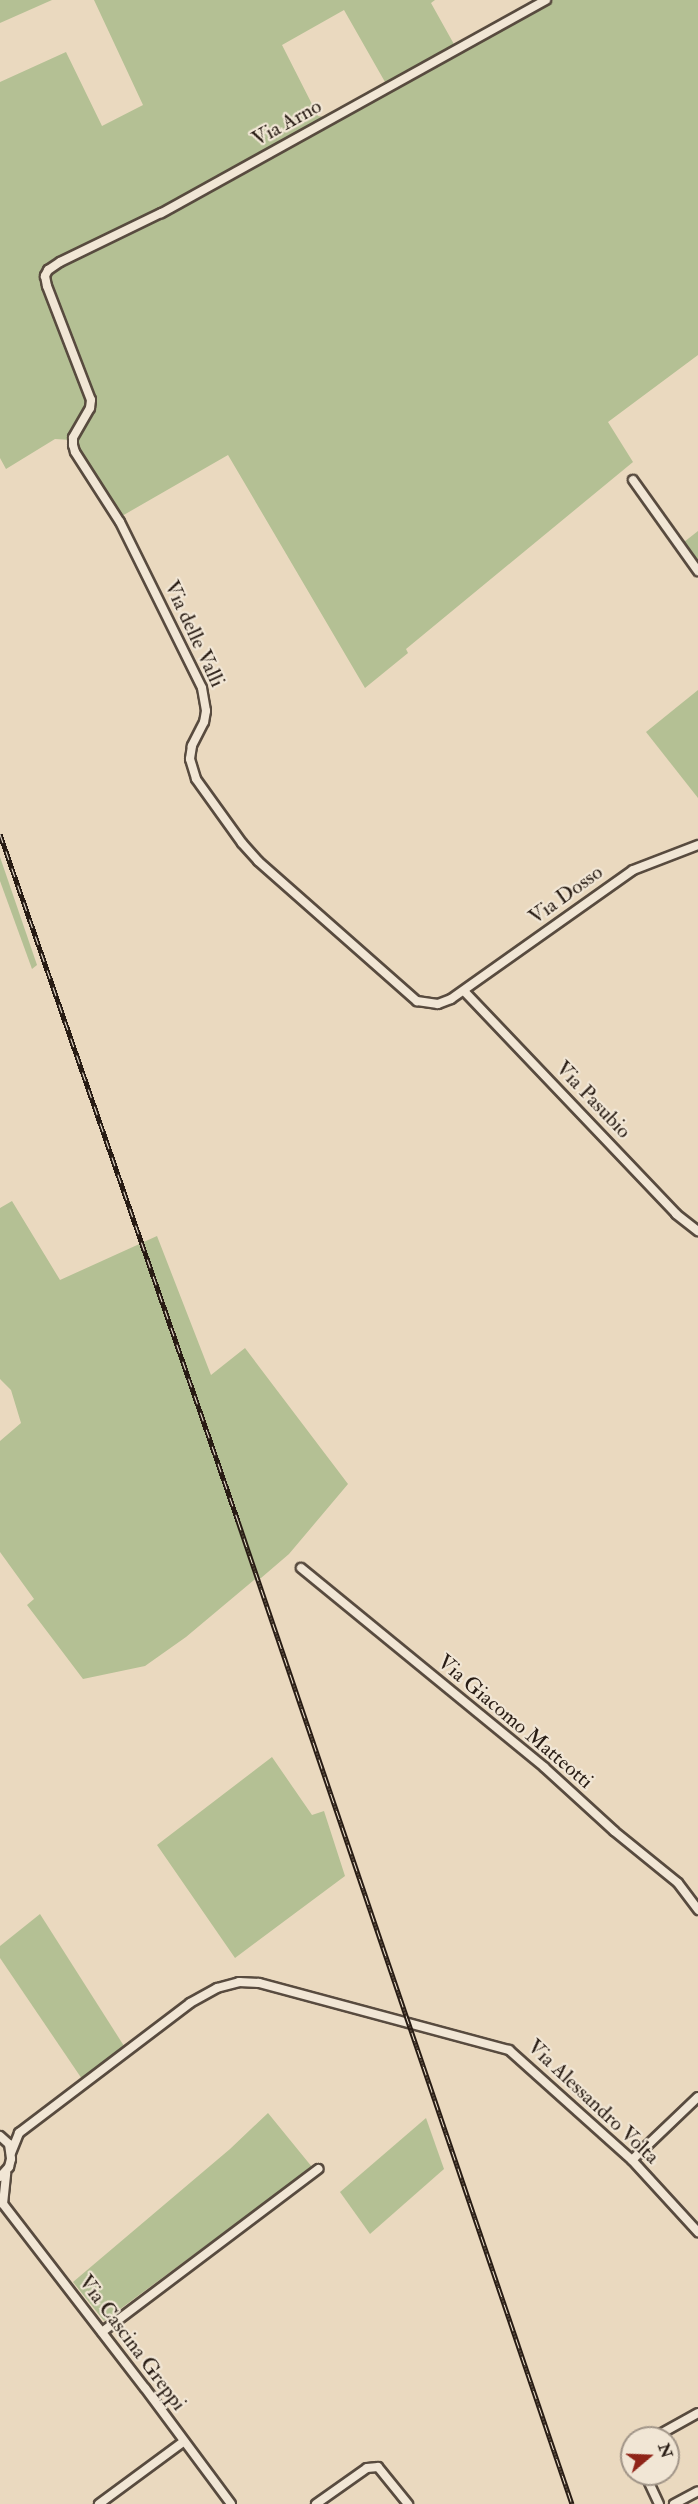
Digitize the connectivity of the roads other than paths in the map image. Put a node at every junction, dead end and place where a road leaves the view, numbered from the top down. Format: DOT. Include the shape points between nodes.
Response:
graph roads {
  1 [pos="546,0"];
  2 [pos="45,276"];
  3 [pos="633,480"];
  4 [pos="698,571"];
  5 [pos="698,846"];
  6 [pos="464,991"];
  7 [pos="698,1232"];
  8 [pos="301,1568"];
  9 [pos="698,1910"];
  10 [pos="698,2097"];
  11 [pos="19,2133"];
  12 [pos="0,2135"];
  13 [pos="11,2153"];
  14 [pos="632,2160"];
  15 [pos="318,2169"];
  16 [pos="3,2174"];
  17 [pos="2,2202"];
  18 [pos="698,2232"];
  19 [pos="102,2332"];
  20 [pos="698,2413"];
  21 [pos="675,2426"];
  22 [pos="183,2442"];
  23 [pos="651,2486"];
  24 [pos="698,2491"];
  25 [pos="99,2504"];
  26 [pos="231,2504"];
  27 [pos="316,2504"];
  28 [pos="408,2504"];
  29 [pos="659,2504"];
  30 [pos="674,2504"];
  1 -- 2 [label="street, Via Arno" via="161,213 60,262"];
  2 -- 6 [label="street, Via delle Valli" via="91,400 73,438 75,452 120,522 202,688 206,711 190,759 196,779 258,861 408,994 417,1001 438,1004"];
  3 -- 4 [label="street"];
  5 -- 6 [label="street, Via Dosso" via="652,861 610,884"];
  6 -- 7 [label="street, Via Pasubio" via="676,1214"];
  8 -- 9 [label="street, Via Giacomo Matteotti" via="544,1767 678,1883"];
  10 -- 14 [label="street"];
  11 -- 12 [label="street"];
  11 -- 13 [label="street"];
  11 -- 14 [label="street, Via Alessandro Volta" via="190,2003 217,1988 239,1982 259,1983 509,2050"];
  12 -- 13 [label="street"];
  13 -- 16 [label="street"];
  14 -- 18 [label="street, Via Alessandro Volta"];
  15 -- 19 [label="street"];
  16 -- 17 [label="street"];
  17 -- 19 [label="street, Via Cascina Greppi"];
  19 -- 22 [label="street, Via Cascina Greppi"];
  20 -- 21 [label="street"];
  22 -- 25 [label="street"];
  22 -- 26 [label="street, Via Cascina Greppi"];
  23 -- 29 [label="street"];
  24 -- 30 [label="street"];
  27 -- 28 [label="street" via="367,2468 378,2467"];
}
